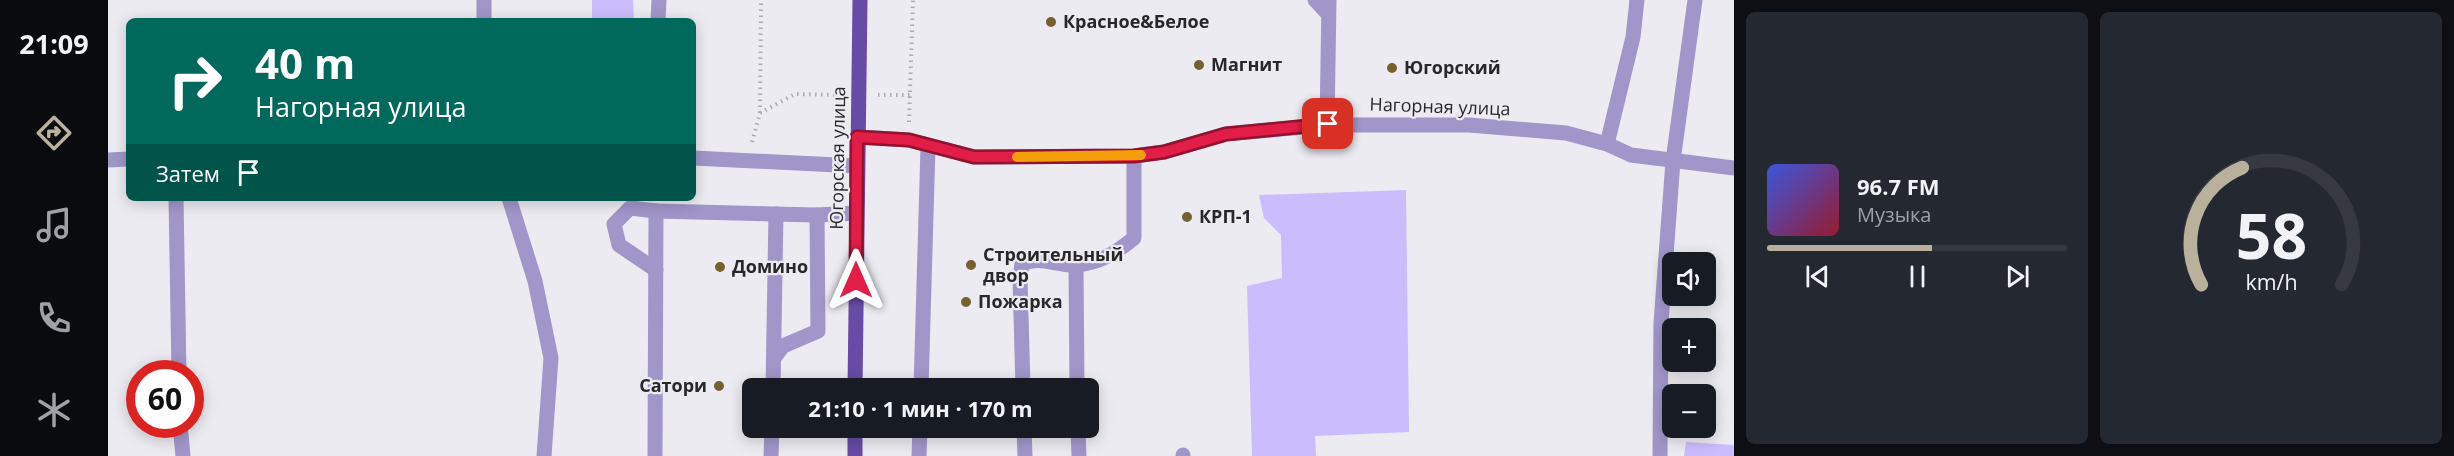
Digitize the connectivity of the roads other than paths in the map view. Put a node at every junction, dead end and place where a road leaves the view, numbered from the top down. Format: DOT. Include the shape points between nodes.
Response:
graph roads {
  1 [pos="484,0"];
  2 [pos="659,0"];
  3 [pos="860,0"];
  4 [pos="1315,0"];
  5 [pos="1637,0"];
  6 [pos="1695,0"];
  7 [pos="1329,7"];
  8 [pos="484,18"];
  9 [pos="658,18"];
  10 [pos="1328,124"];
  11 [pos="857,137"];
  12 [pos="1607,144"];
  13 [pos="928,147"];
  14 [pos="1134,156"];
  15 [pos="696,158"];
  16 [pos="126,159"];
  17 [pos="108,160"];
  18 [pos="1673,161"];
  19 [pos="857,166"];
  20 [pos="1734,168"];
  21 [pos="176,201"];
  22 [pos="510,201"];
  23 [pos="656,211"];
  24 [pos="856,213"];
  25 [pos="776,214"];
  26 [pos="817,215"];
  27 [pos="1076,265"];
  28 [pos="656,270"];
  29 [pos="774,358"];
  30 [pos="179,360"];
  31 [pos="773,378"];
  32 [pos="855,378"];
  33 [pos="921,378"];
  34 [pos="1023,378"];
  35 [pos="1077,378"];
  36 [pos="181,438"];
  37 [pos="771,438"];
  38 [pos="855,438"];
  39 [pos="920,438"];
  40 [pos="1024,438"];
  41 [pos="1078,438"];
  42 [pos="183,456"];
  43 [pos="544,456"];
  44 [pos="655,456"];
  45 [pos="771,456"];
  46 [pos="855,456"];
  47 [pos="919,456"];
  48 [pos="1025,456"];
  49 [pos="1078,456"];
  50 [pos="1660,456"];
  1 -- 8 [label="street"];
  2 -- 9 [label="street"];
  3 -- 11 [label="main road, Югорская улица"];
  4 -- 7 [label="street"];
  5 -- 12 [label="street" via="1633,37"];
  6 -- 18 [label="street"];
  7 -- 10 [label="street"];
  10 -- 12 [label="street, Нагорная улица" via="1512,129 1566,133"];
  10 -- 14 [label="street, Нагорная улица" via="1226,134 1164,152"];
  11 -- 13 [label="street, Нагорная улица" via="909,140"];
  11 -- 19 [label="main road, Югорская улица"];
  12 -- 18 [label="street, Нагорная улица" via="1631,155"];
  13 -- 14 [label="street, Нагорная улица" via="974,157"];
  13 -- 33 [label="street"];
  14 -- 27 [label="street" via="1134,238 1110,257"];
  15 -- 19 [label="street"];
  16 -- 17 [label="street"];
  18 -- 20 [label="street, Нагорная улица"];
  18 -- 50 [label="street" via="1661,323"];
  19 -- 24 [label="main road, Югорская улица"];
  21 -- 30 [label="street"];
  22 -- 43 [label="street" via="535,281 551,358"];
  23 -- 25 [label="street"];
  23 -- 28 [label="street"];
  23 -- 28 [label="street" via="630,208 614,224 619,245"];
  24 -- 26 [label="street"];
  24 -- 32 [label="main road, Югорская улица"];
  25 -- 26 [label="street"];
  25 -- 29 [label="street"];
  26 -- 29 [label="street" via="818,331 783,346"];
  27 -- 34 [label="street" via="1033,258 1022,264"];
  27 -- 35 [label="street"];
  28 -- 44 [label="street"];
  29 -- 31 [label="street"];
  36 -- 42 [label="street"];
  37 -- 45 [label="street"];
  38 -- 46 [label="main road"];
  39 -- 47 [label="street"];
  40 -- 48 [label="street"];
  41 -- 49 [label="street"];
}
